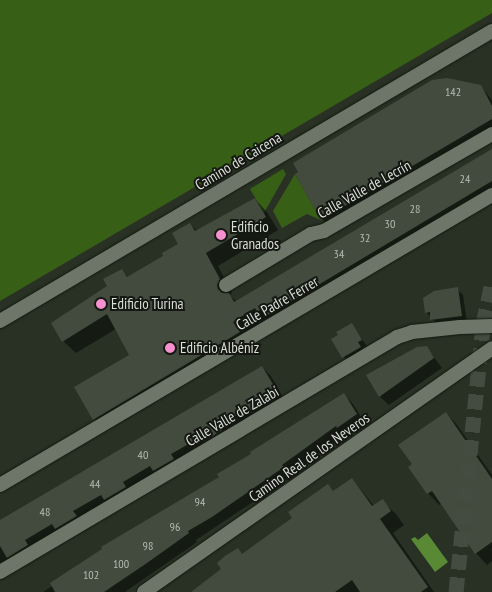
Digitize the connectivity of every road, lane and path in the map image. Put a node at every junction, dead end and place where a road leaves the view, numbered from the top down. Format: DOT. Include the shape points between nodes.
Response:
graph roads {
  1 [pos="492,31"];
  2 [pos="492,134"];
  3 [pos="492,195"];
  4 [pos="226,284"];
  5 [pos="0,320"];
  6 [pos="492,326"];
  7 [pos="492,348"];
  8 [pos="0,485"];
  9 [pos="0,572"];
  10 [pos="144,592"];
  1 -- 5 [label="street, Camino de Caicena"];
  2 -- 4 [label="street, Calle Valle de Lecrín"];
  3 -- 8 [label="street, Calle Padre Ferrer"];
  6 -- 9 [label="street, Calle Valle de Zalabí" via="460,326 397,337"];
  7 -- 10 [label="street, Camino Real de los Neveros"];
}
